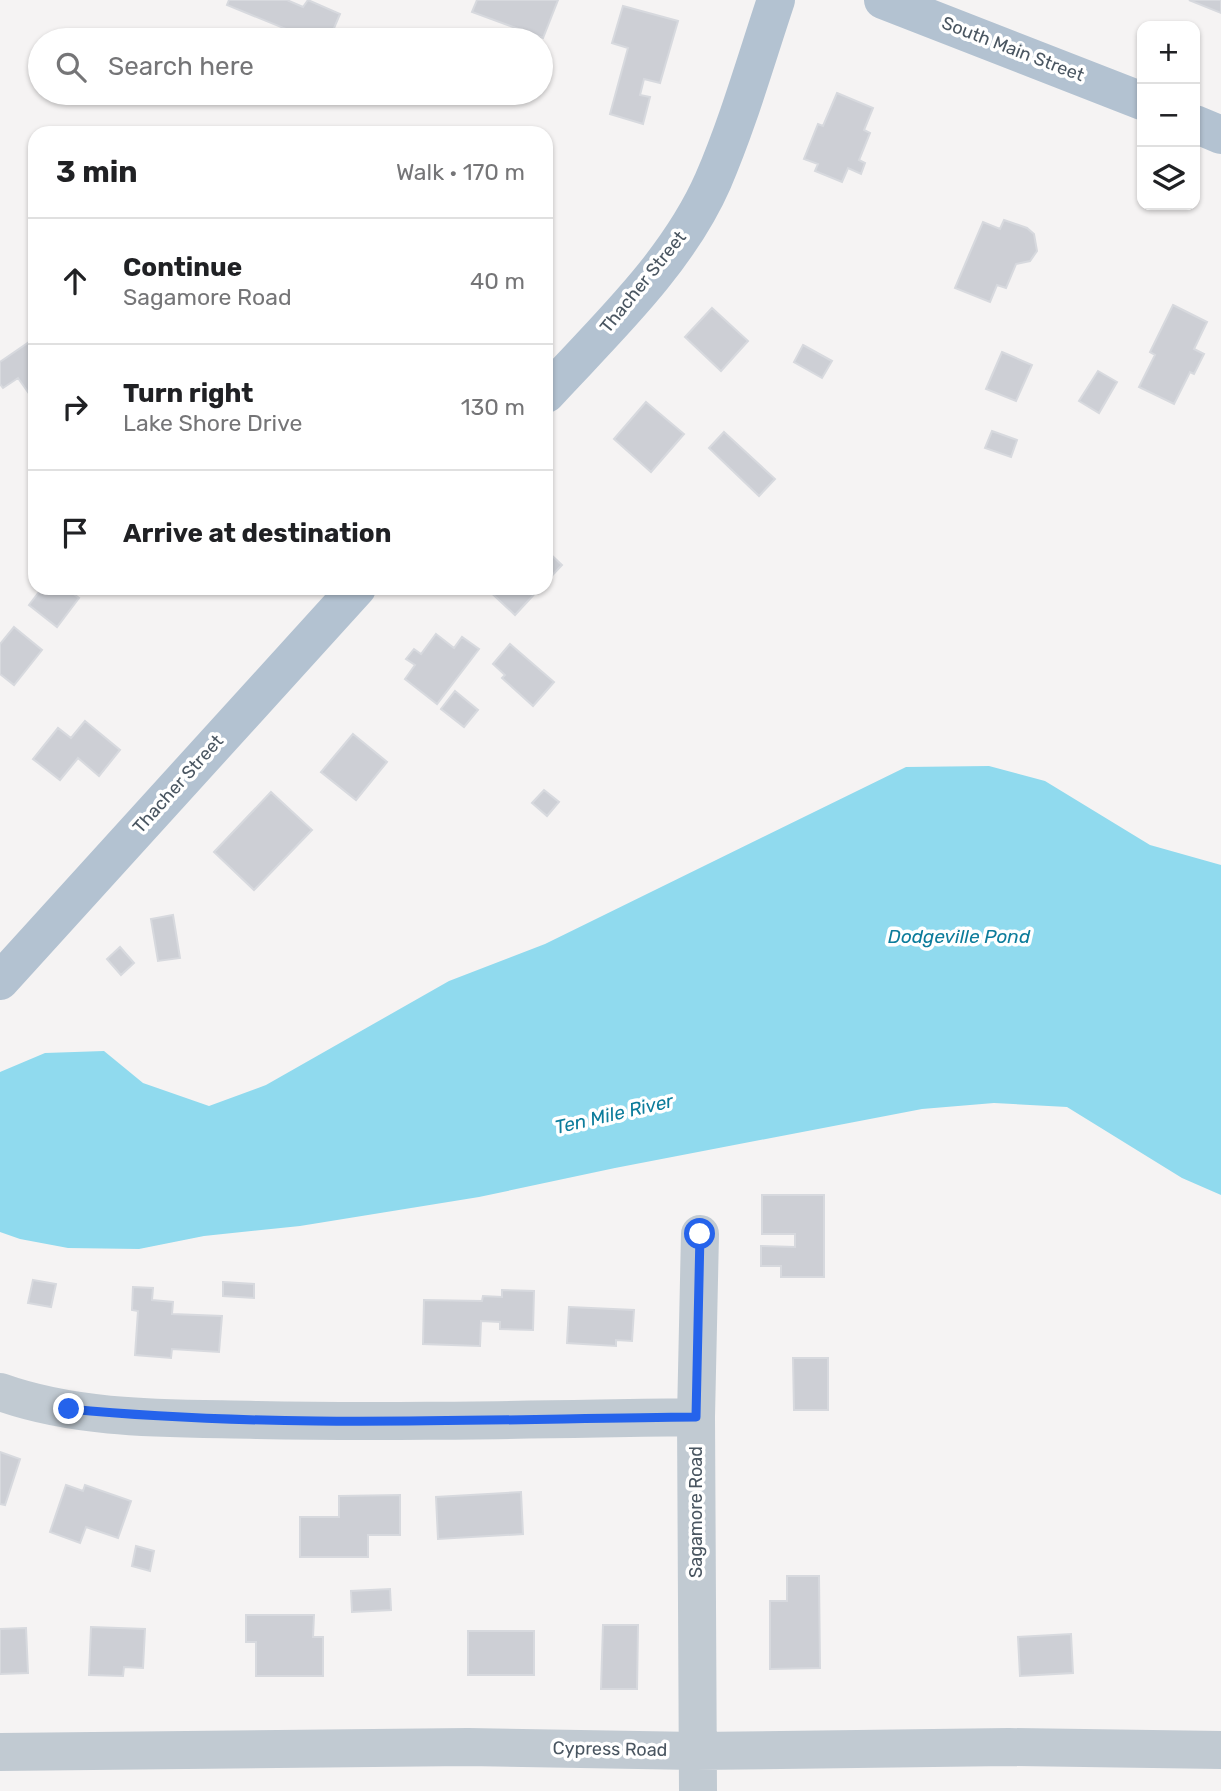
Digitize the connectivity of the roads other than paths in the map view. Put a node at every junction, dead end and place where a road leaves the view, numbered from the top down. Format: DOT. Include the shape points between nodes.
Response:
graph roads {
  1 [pos="776,0"];
  2 [pos="883,0"];
  3 [pos="938,9"];
  4 [pos="1137,99"];
  5 [pos="1200,126"];
  6 [pos="1221,135"];
  7 [pos="553,386"];
  8 [pos="351,595"];
  9 [pos="0,981"];
  10 [pos="700,1234"];
  11 [pos="0,1392"];
  12 [pos="696,1417"];
  13 [pos="1221,1750"];
  14 [pos="696,1751"];
  15 [pos="0,1752"];
  16 [pos="698,1791"];
  1 -- 7 [label="main road, Thacher Street" via="713,182 679,240 627,307"];
  2 -- 3 [label="main road, South Main Street"];
  3 -- 4 [label="main road, South Main Street"];
  5 -- 6 [label="main road"];
  8 -- 9 [label="main road, Thacher Street"];
  10 -- 12 [label="street, Sagamore Road"];
  11 -- 12 [label="street" via="69,1409 163,1418"];
  12 -- 14 [label="street, Sagamore Road"];
  13 -- 14 [label="street, Cypress Road"];
  14 -- 15 [label="street, Cypress Road" via="253,1747"];
  14 -- 16 [label="street, Sagamore Road"];
}
